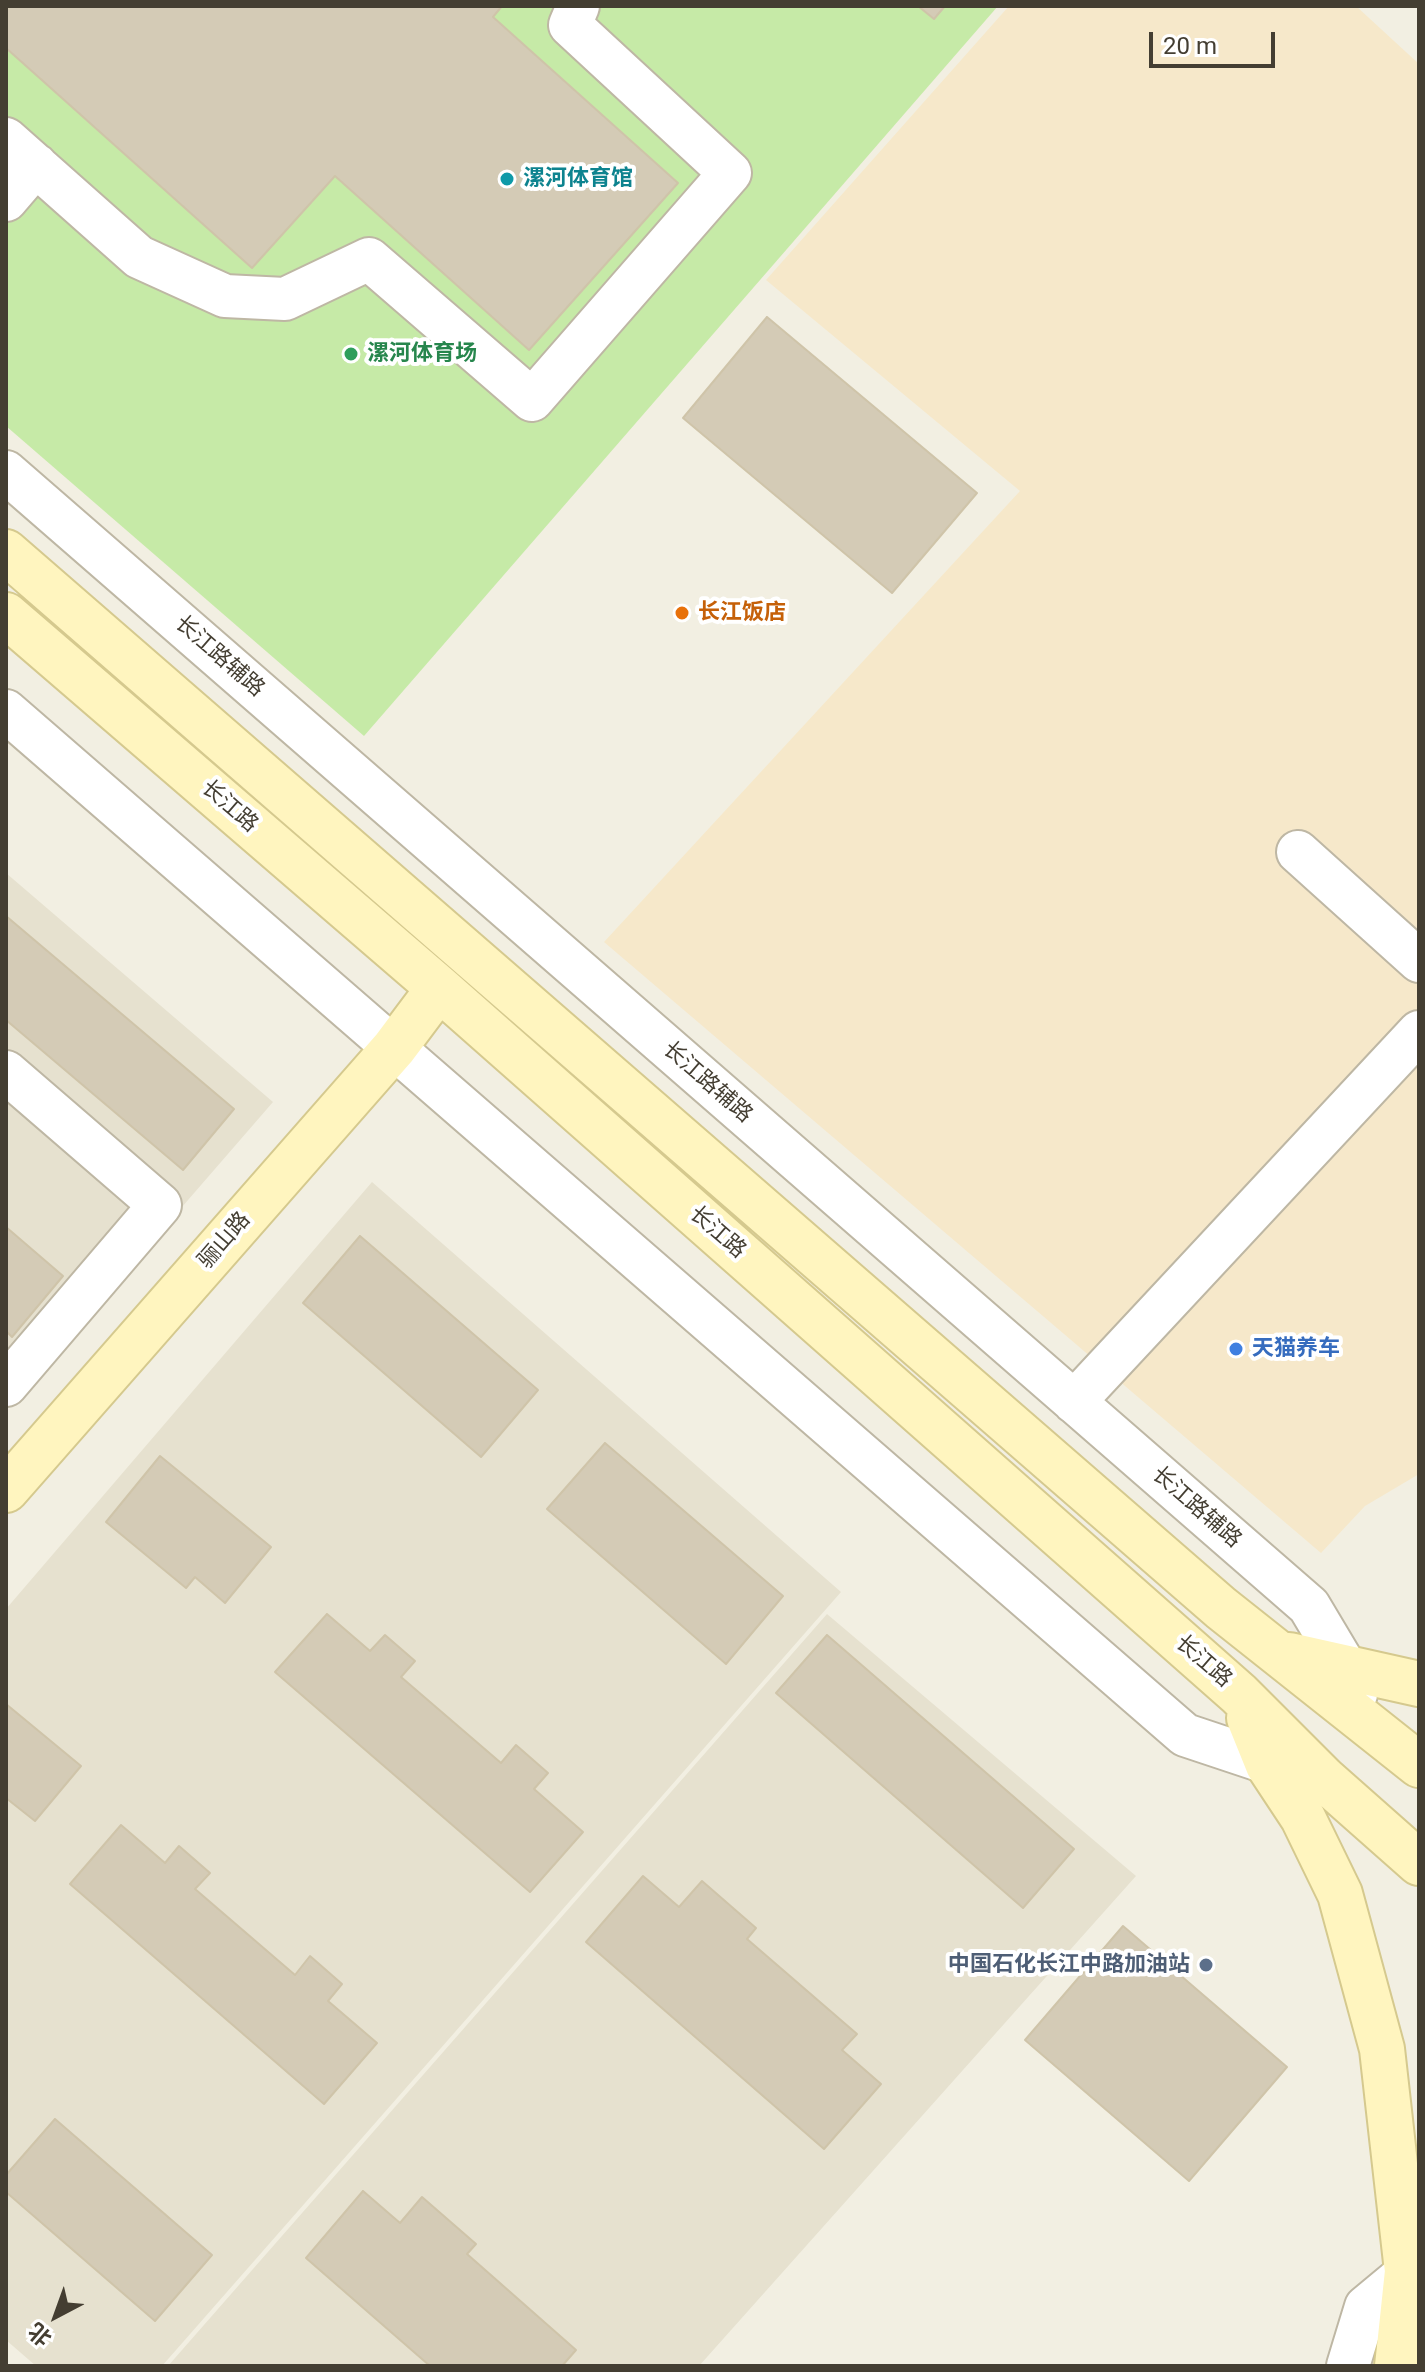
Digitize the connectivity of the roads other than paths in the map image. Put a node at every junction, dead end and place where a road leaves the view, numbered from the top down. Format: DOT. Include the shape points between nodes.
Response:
graph roads {
  1 [pos="578,6"];
  2 [pos="21,152"];
  3 [pos="6,200"];
  4 [pos="6,472"];
  5 [pos="6,552"];
  6 [pos="6,615"];
  7 [pos="6,711"];
  8 [pos="1298,852"];
  9 [pos="1419,961"];
  10 [pos="439,988"];
  11 [pos="1419,1032"];
  12 [pos="394,1048"];
  13 [pos="6,1072"];
  14 [pos="6,1385"];
  15 [pos="1074,1402"];
  16 [pos="6,1490"];
  17 [pos="1279,1653"];
  18 [pos="1346,1668"];
  19 [pos="1419,1684"];
  20 [pos="1239,1694"];
  21 [pos="1368,1725"];
  22 [pos="1268,1765"];
  23 [pos="1419,1765"];
  24 [pos="1324,1779"];
  25 [pos="1419,1863"];
  26 [pos="1413,2267"];
  27 [pos="1348,2366"];
  28 [pos="1397,2366"];
  1 -- 2 [label="street" via="570,25 730,173 532,400 369,259 285,299 225,296 139,257"];
  2 -- 3 [label="street"];
  4 -- 15 [label="street, 长江路辅路"];
  5 -- 17 [label="main road"];
  6 -- 10 [label="main road, 长江路"];
  7 -- 12 [label="street"];
  8 -- 9 [label="street"];
  10 -- 12 [label="main road, 骊山路"];
  10 -- 20 [label="main road, 长江路"];
  11 -- 15 [label="street"];
  12 -- 16 [label="main road, 骊山路"];
  12 -- 22 [label="street" via="1185,1735"];
  13 -- 14 [label="street" via="160,1205"];
  15 -- 18 [label="street, 长江路辅路" via="1309,1606"];
  17 -- 18 [label="main road"];
  17 -- 21 [label="main road"];
  18 -- 19 [label="main road"];
  18 -- 21 [label="street, 长江路辅路"];
  20 -- 22 [label="main road"];
  20 -- 24 [label="main road, 长江路"];
  21 -- 23 [label="main road"];
  22 -- 24 [label="street"];
  22 -- 26 [label="main road" via="1303,1818 1340,1894 1382,2049"];
  24 -- 25 [label="main road, 长江路"];
  26 -- 27 [label="street" via="1366,2307"];
  26 -- 28 [label="main road"];
}
